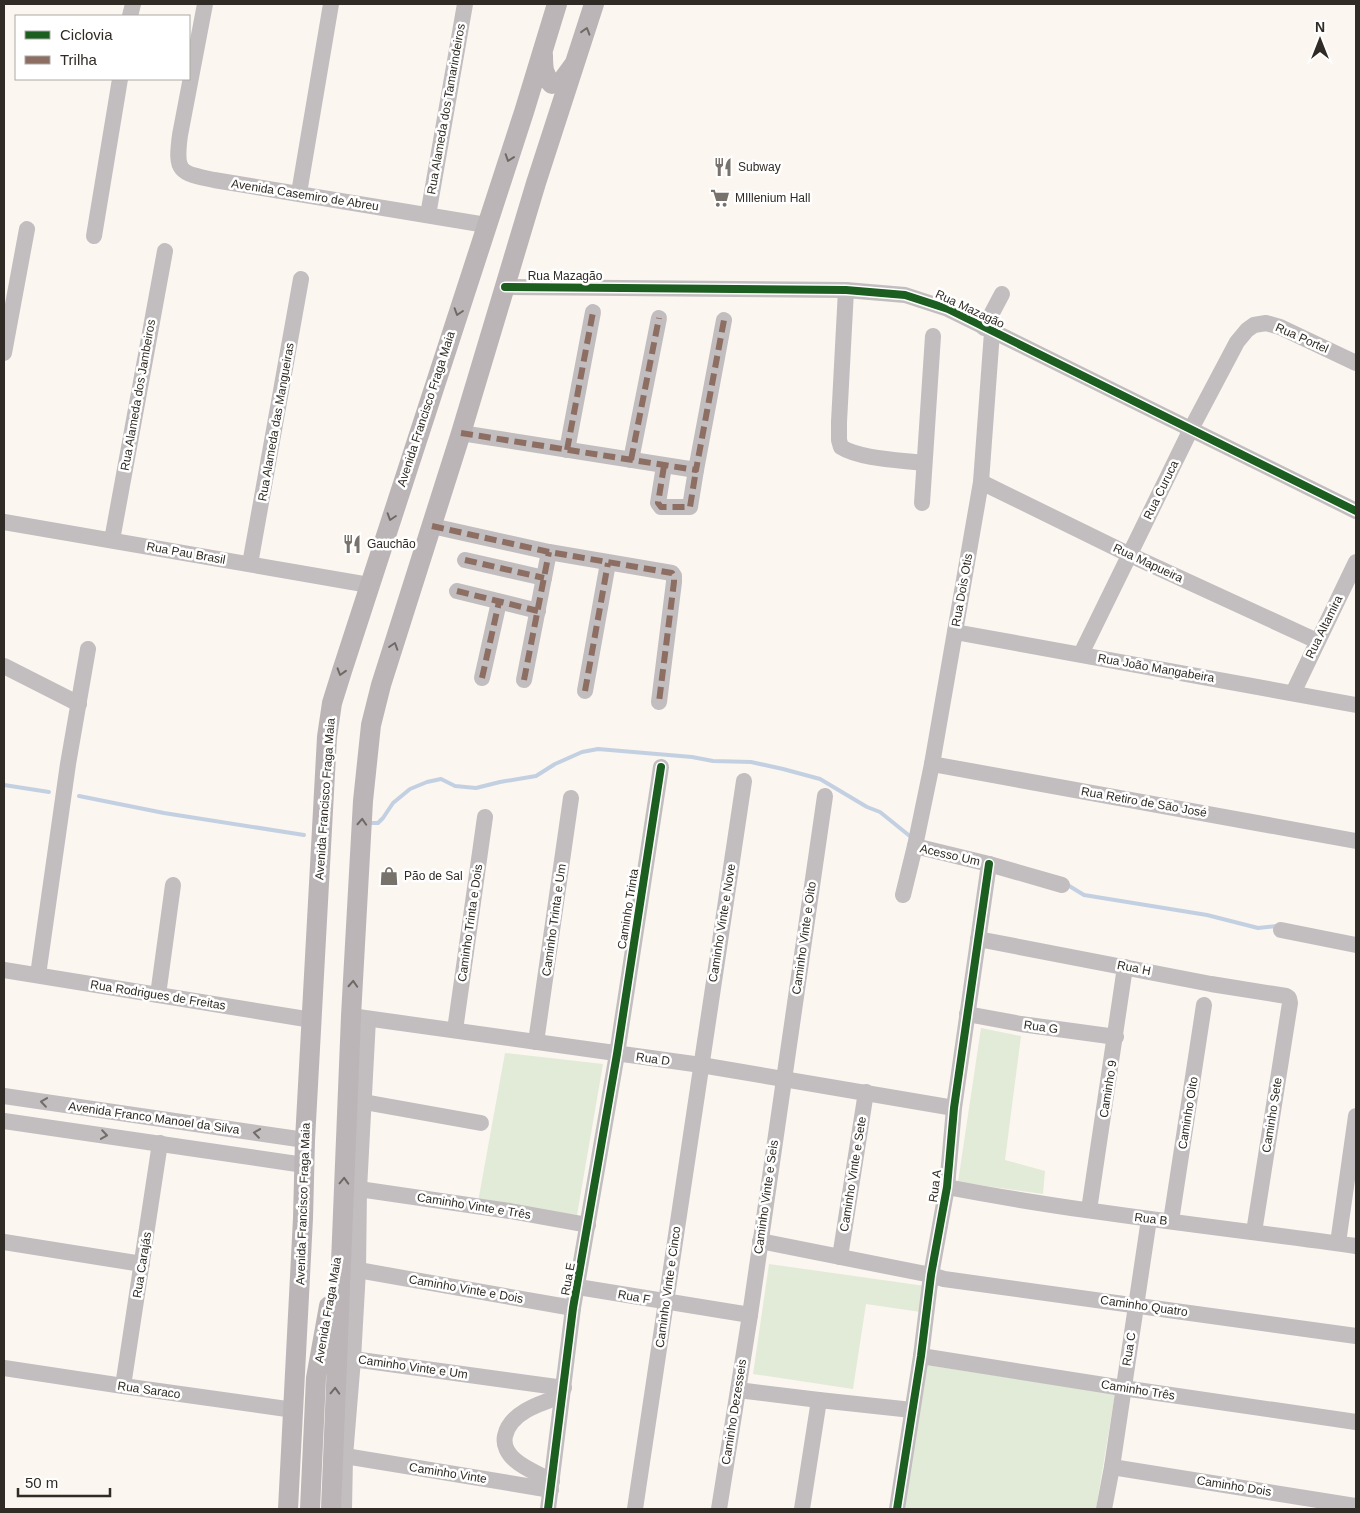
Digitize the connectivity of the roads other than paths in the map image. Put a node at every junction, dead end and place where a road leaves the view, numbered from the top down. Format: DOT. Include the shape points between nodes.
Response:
graph roads {
  1 [pos="205,4"];
  2 [pos="332,4"];
  3 [pos="465,4"];
  4 [pos="557,4"];
  5 [pos="594,4"];
  6 [pos="544,46"];
  7 [pos="578,58"];
  8 [pos="120,80"];
  9 [pos="560,109"];
  10 [pos="524,112"];
  11 [pos="299,193"];
  12 [pos="428,215"];
  13 [pos="486,225"];
  14 [pos="27,228"];
  15 [pos="94,236"];
  16 [pos="165,251"];
  17 [pos="301,279"];
  18 [pos="900,279"];
  19 [pos="505,287"];
  20 [pos="846,290"];
  21 [pos="1002,294"];
  22 [pos="905,295"];
  23 [pos="593,312"];
  24 [pos="659,318"];
  25 [pos="724,320"];
  26 [pos="988,330"];
  27 [pos="1247,330"];
  28 [pos="933,336"];
  29 [pos="4,353"];
  30 [pos="1356,363"];
  31 [pos="1191,429"];
  32 [pos="461,433"];
  33 [pos="567,450"];
  34 [pos="631,460"];
  35 [pos="924,463"];
  36 [pos="664,466"];
  37 [pos="696,470"];
  38 [pos="981,482"];
  39 [pos="922,503"];
  40 [pos="1356,511"];
  41 [pos="4,522"];
  42 [pos="432,526"];
  43 [pos="112,540"];
  44 [pos="549,552"];
  45 [pos="1130,554"];
  46 [pos="465,560"];
  47 [pos="1356,562"];
  48 [pos="608,563"];
  49 [pos="250,564"];
  50 [pos="544,578"];
  51 [pos="368,585"];
  52 [pos="457,591"];
  53 [pos="498,602"];
  54 [pos="538,612"];
  55 [pos="955,632"];
  56 [pos="1317,641"];
  57 [pos="88,649"];
  58 [pos="1082,654"];
  59 [pos="4,666"];
  60 [pos="482,678"];
  61 [pos="524,680"];
  62 [pos="585,691"];
  63 [pos="1293,693"];
  64 [pos="659,702"];
  65 [pos="79,704"];
  66 [pos="1356,705"];
  67 [pos="932,764"];
  68 [pos="661,767"];
  69 [pos="744,781"];
  70 [pos="825,796"];
  71 [pos="571,798"];
  72 [pos="485,817"];
  73 [pos="917,838"];
  74 [pos="1356,841"];
  75 [pos="988,864"];
  76 [pos="173,885"];
  77 [pos="1062,885"];
  78 [pos="903,895"];
  79 [pos="1281,930"];
  80 [pos="978,939"];
  81 [pos="1356,945"];
  82 [pos="1125,967"];
  83 [pos="4,970"];
  84 [pos="38,975"];
  85 [pos="158,996"];
  86 [pos="1289,998"];
  87 [pos="1204,1005"];
  88 [pos="967,1014"];
  89 [pos="360,1018"];
  90 [pos="312,1020"];
  91 [pos="455,1030"];
  92 [pos="1116,1037"];
  93 [pos="536,1042"];
  94 [pos="617,1054"];
  95 [pos="701,1065"];
  96 [pos="784,1079"];
  97 [pos="866,1092"];
  98 [pos="4,1096"];
  99 [pos="364,1102"];
  100 [pos="954,1108"];
  101 [pos="1356,1116"];
  102 [pos="4,1121"];
  103 [pos="481,1123"];
  104 [pos="305,1140"];
  105 [pos="160,1144"];
  106 [pos="304,1165"];
  107 [pos="947,1188"];
  108 [pos="359,1189"];
  109 [pos="1089,1210"];
  110 [pos="303,1218"];
  111 [pos="1149,1219"];
  112 [pos="1171,1221"];
  113 [pos="588,1225"];
  114 [pos="342,1230"];
  115 [pos="1254,1232"];
  116 [pos="760,1241"];
  117 [pos="4,1242"];
  118 [pos="1338,1243"];
  119 [pos="1356,1246"];
  120 [pos="840,1256"];
  121 [pos="142,1264"];
  122 [pos="358,1270"];
  123 [pos="931,1275"];
  124 [pos="578,1288"];
  125 [pos="666,1303"];
  126 [pos="1136,1305"];
  127 [pos="573,1308"];
  128 [pos="750,1315"];
  129 [pos="1356,1336"];
  130 [pos="921,1356"];
  131 [pos="353,1359"];
  132 [pos="4,1368"];
  133 [pos="315,1384"];
  134 [pos="123,1386"];
  135 [pos="1123,1388"];
  136 [pos="738,1390"];
  137 [pos="563,1392"];
  138 [pos="819,1400"];
  139 [pos="294,1410"];
  140 [pos="912,1410"];
  141 [pos="1356,1422"];
  142 [pos="345,1456"];
  143 [pos="1112,1467"];
  144 [pos="551,1485"];
  145 [pos="1355,1505"];
  146 [pos="288,1509"];
  147 [pos="310,1509"];
  148 [pos="330,1509"];
  149 [pos="344,1509"];
  150 [pos="548,1509"];
  151 [pos="635,1509"];
  152 [pos="719,1509"];
  153 [pos="802,1509"];
  154 [pos="897,1509"];
  155 [pos="1104,1509"];
  1 -- 11 [label="street, Avenida Casemiro de Abreu" via="179,140 179,165 182,171 192,176"];
  2 -- 11 [label="street"];
  3 -- 12 [label="street, Rua Alameda dos Tamarindeiros"];
  4 -- 6 [label="main road, Avenida Francisco Fraga Maia"];
  7 -- 5 [label="main road, one-way"];
  6 -- 7 [label="main road" via="544,71 552,84 562,81"];
  6 -- 10 [label="main road, Avenida Francisco Fraga Maia"];
  7 -- 9 [label="main road"];
  8 -- 15 [label="street"];
  9 -- 10 [label="main road" via="559,92 550,88 541,92"];
  9 -- 19 [label="main road"];
  10 -- 13 [label="main road, Avenida Francisco Fraga Maia, one-way"];
  11 -- 12 [label="street, Avenida Casemiro de Abreu"];
  12 -- 13 [label="street, Avenida Casemiro de Abreu"];
  13 -- 51 [label="main road, Avenida Francisco Fraga Maia, one-way"];
  14 -- 29 [label="street"];
  16 -- 43 [label="street, Rua Alameda dos Jambeiros"];
  17 -- 49 [label="street, Rua Alameda das Mangueiras"];
  18 -- 22 [label="street"];
  19 -- 20 [label="street, Rua Mazagão"];
  19 -- 32 [label="main road"];
  20 -- 22 [label="street, Rua Mazagão"];
  20 -- 35 [label="street" via="839,422 841,447 862,454"];
  21 -- 26 [label="street"];
  22 -- 26 [label="street, Rua Mazagão" via="950,305"];
  23 -- 33 [label="street"];
  24 -- 34 [label="street"];
  25 -- 37 [label="street"];
  26 -- 31 [label="street, Rua Mazagão"];
  26 -- 38 [label="street, Rua Dois Otis"];
  27 -- 30 [label="street, Rua Portel" via="1266,323 1280,327"];
  27 -- 31 [label="street, Rua Curuca" via="1237,342"];
  28 -- 35 [label="street"];
  31 -- 40 [label="street, Rua Mazagão"];
  31 -- 45 [label="street, Rua Curuca"];
  32 -- 33 [label="street"];
  32 -- 42 [label="main road"];
  33 -- 34 [label="street"];
  34 -- 36 [label="street"];
  35 -- 39 [label="street"];
  36 -- 37 [label="street"];
  36 -- 37 [label="street" via="658,503 661,507 690,507"];
  38 -- 45 [label="street, Rua Mapueira"];
  38 -- 55 [label="street, Rua Dois Otis"];
  41 -- 43 [label="street, Rua Pau Brasil"];
  42 -- 44 [label="street"];
  89 -- 42 [label="main road, one-way" via="363,801 371,725"];
  43 -- 49 [label="street, Rua Pau Brasil"];
  44 -- 48 [label="street"];
  44 -- 50 [label="street"];
  45 -- 56 [label="street, Rua Mapueira"];
  45 -- 58 [label="street, Rua Curuca"];
  46 -- 50 [label="street"];
  47 -- 56 [label="street, Rua Altamira"];
  48 -- 62 [label="street"];
  48 -- 64 [label="street" via="670,572 674,576"];
  49 -- 51 [label="street, Rua Pau Brasil"];
  50 -- 54 [label="street"];
  51 -- 90 [label="main road, Avenida Francisco Fraga Maia, one-way" via="332,703 327,737"];
  52 -- 53 [label="street"];
  53 -- 54 [label="street"];
  53 -- 60 [label="street"];
  54 -- 61 [label="street"];
  55 -- 58 [label="street, Rua João Mangabeira"];
  55 -- 67 [label="street, Rua Dois Otis"];
  56 -- 63 [label="street, Rua Altamira"];
  57 -- 65 [label="street"];
  58 -- 63 [label="street, Rua João Mangabeira"];
  59 -- 65 [label="street"];
  63 -- 66 [label="street, Rua João Mangabeira"];
  65 -- 84 [label="street"];
  67 -- 73 [label="street, Rua Dois Otis"];
  67 -- 74 [label="street, Rua Retiro de São José"];
  68 -- 94 [label="street, Caminho Trinta"];
  69 -- 95 [label="street, Caminho Vinte e Nove"];
  70 -- 96 [label="street, Caminho Vinte e Oito"];
  71 -- 93 [label="street, Caminho Trinta e Um"];
  72 -- 91 [label="street, Caminho Trinta e Dois"];
  73 -- 75 [label="street, Acesso Um"];
  73 -- 78 [label="street, Acesso Um"];
  75 -- 77 [label="street, Acesso Um"];
  75 -- 80 [label="street, Rua A"];
  76 -- 85 [label="street"];
  79 -- 81 [label="street"];
  80 -- 82 [label="street, Rua H"];
  80 -- 88 [label="street, Rua A"];
  82 -- 86 [label="street, Rua H"];
  82 -- 92 [label="street, Caminho 9"];
  83 -- 84 [label="street, Rua Rodrigues de Freitas"];
  84 -- 85 [label="street, Rua Rodrigues de Freitas"];
  85 -- 90 [label="street, Rua Rodrigues de Freitas"];
  86 -- 115 [label="street, Caminho Sete"];
  87 -- 112 [label="street, Caminho Oito"];
  88 -- 92 [label="street, Rua G"];
  88 -- 100 [label="street, Rua A"];
  89 -- 91 [label="street, Rua D"];
  89 -- 99 [label="street"];
  114 -- 89 [label="main road, one-way"];
  90 -- 104 [label="main road, Avenida Francisco Fraga Maia"];
  91 -- 93 [label="street, Rua D"];
  92 -- 109 [label="street, Caminho 9"];
  93 -- 94 [label="street, Rua D"];
  94 -- 95 [label="street, Rua D"];
  94 -- 113 [label="street, Rua E"];
  95 -- 96 [label="street, Rua D"];
  95 -- 125 [label="street, Caminho Vinte e Cinco"];
  96 -- 97 [label="street, Rua D"];
  96 -- 116 [label="street, Caminho Vinte e Seis"];
  97 -- 100 [label="street, Rua D"];
  97 -- 120 [label="street, Caminho Vinte e Sete"];
  104 -- 98 [label="street, Avenida Franco Manoel da Silva, one-way"];
  99 -- 103 [label="street"];
  99 -- 108 [label="street"];
  100 -- 107 [label="street, Rua A"];
  101 -- 118 [label="street"];
  102 -- 105 [label="street, Avenida Franco Manoel da Silva, one-way"];
  104 -- 106 [label="main road, Avenida Francisco Fraga Maia"];
  105 -- 106 [label="street, Avenida Franco Manoel da Silva"];
  105 -- 121 [label="street, Rua Carajás"];
  106 -- 110 [label="main road, Avenida Francisco Fraga Maia"];
  107 -- 109 [label="street, Rua B"];
  107 -- 123 [label="street, Rua A"];
  108 -- 113 [label="street, Caminho Vinte e Três"];
  108 -- 122 [label="street"];
  109 -- 111 [label="street, Rua B"];
  110 -- 133 [label="main road, Avenida Fraga Maia"];
  110 -- 139 [label="main road, Avenida Francisco Fraga Maia"];
  111 -- 112 [label="street, Rua B"];
  111 -- 126 [label="street, Rua C"];
  112 -- 115 [label="street, Rua B"];
  113 -- 124 [label="street, Rua E"];
  114 -- 133 [label="main road, Avenida Fraga Maia"];
  148 -- 114 [label="main road, one-way"];
  115 -- 118 [label="street, Rua B"];
  116 -- 120 [label="street, Caminho Quatro"];
  116 -- 128 [label="street, Caminho Vinte e Seis"];
  117 -- 121 [label="street"];
  118 -- 119 [label="street, Rua B"];
  120 -- 123 [label="street, Caminho Quatro"];
  121 -- 134 [label="street, Rua Carajás"];
  122 -- 127 [label="street, Caminho Vinte e Dois"];
  122 -- 131 [label="street"];
  123 -- 126 [label="street, Caminho Quatro"];
  123 -- 130 [label="street, Rua A"];
  124 -- 125 [label="street, Rua F"];
  124 -- 127 [label="street, Rua E"];
  125 -- 128 [label="street, Rua F"];
  125 -- 151 [label="street, Caminho Vinte e Cinco"];
  126 -- 129 [label="street, Caminho Quatro"];
  126 -- 135 [label="street, Rua C"];
  127 -- 137 [label="street, Rua E"];
  128 -- 136 [label="street, Caminho Dezesseis"];
  130 -- 135 [label="street, Caminho Três"];
  130 -- 140 [label="street, Rua A"];
  131 -- 137 [label="street, Caminho Vinte e Um"];
  131 -- 142 [label="street, Caminho Vinte e Um"];
  132 -- 134 [label="street, Rua Saraco"];
  133 -- 147 [label="main road"];
  134 -- 139 [label="street, Rua Saraco"];
  135 -- 141 [label="street, Caminho Três"];
  135 -- 143 [label="street, Rua C"];
  136 -- 138 [label="street"];
  136 -- 152 [label="street, Caminho Dezesseis"];
  137 -- 144 [label="street, Rua E"];
  137 -- 144 [label="street" via="514,1419 504,1440 514,1460"];
  138 -- 140 [label="street"];
  138 -- 153 [label="street"];
  139 -- 146 [label="main road, Avenida Francisco Fraga Maia"];
  140 -- 154 [label="street, Rua A"];
  142 -- 144 [label="street, Caminho Vinte"];
  142 -- 149 [label="street, Caminho Vinte e Um"];
  143 -- 145 [label="street, Caminho Dois"];
  143 -- 155 [label="street, Rua C"];
  144 -- 150 [label="street, Rua E"];
}
